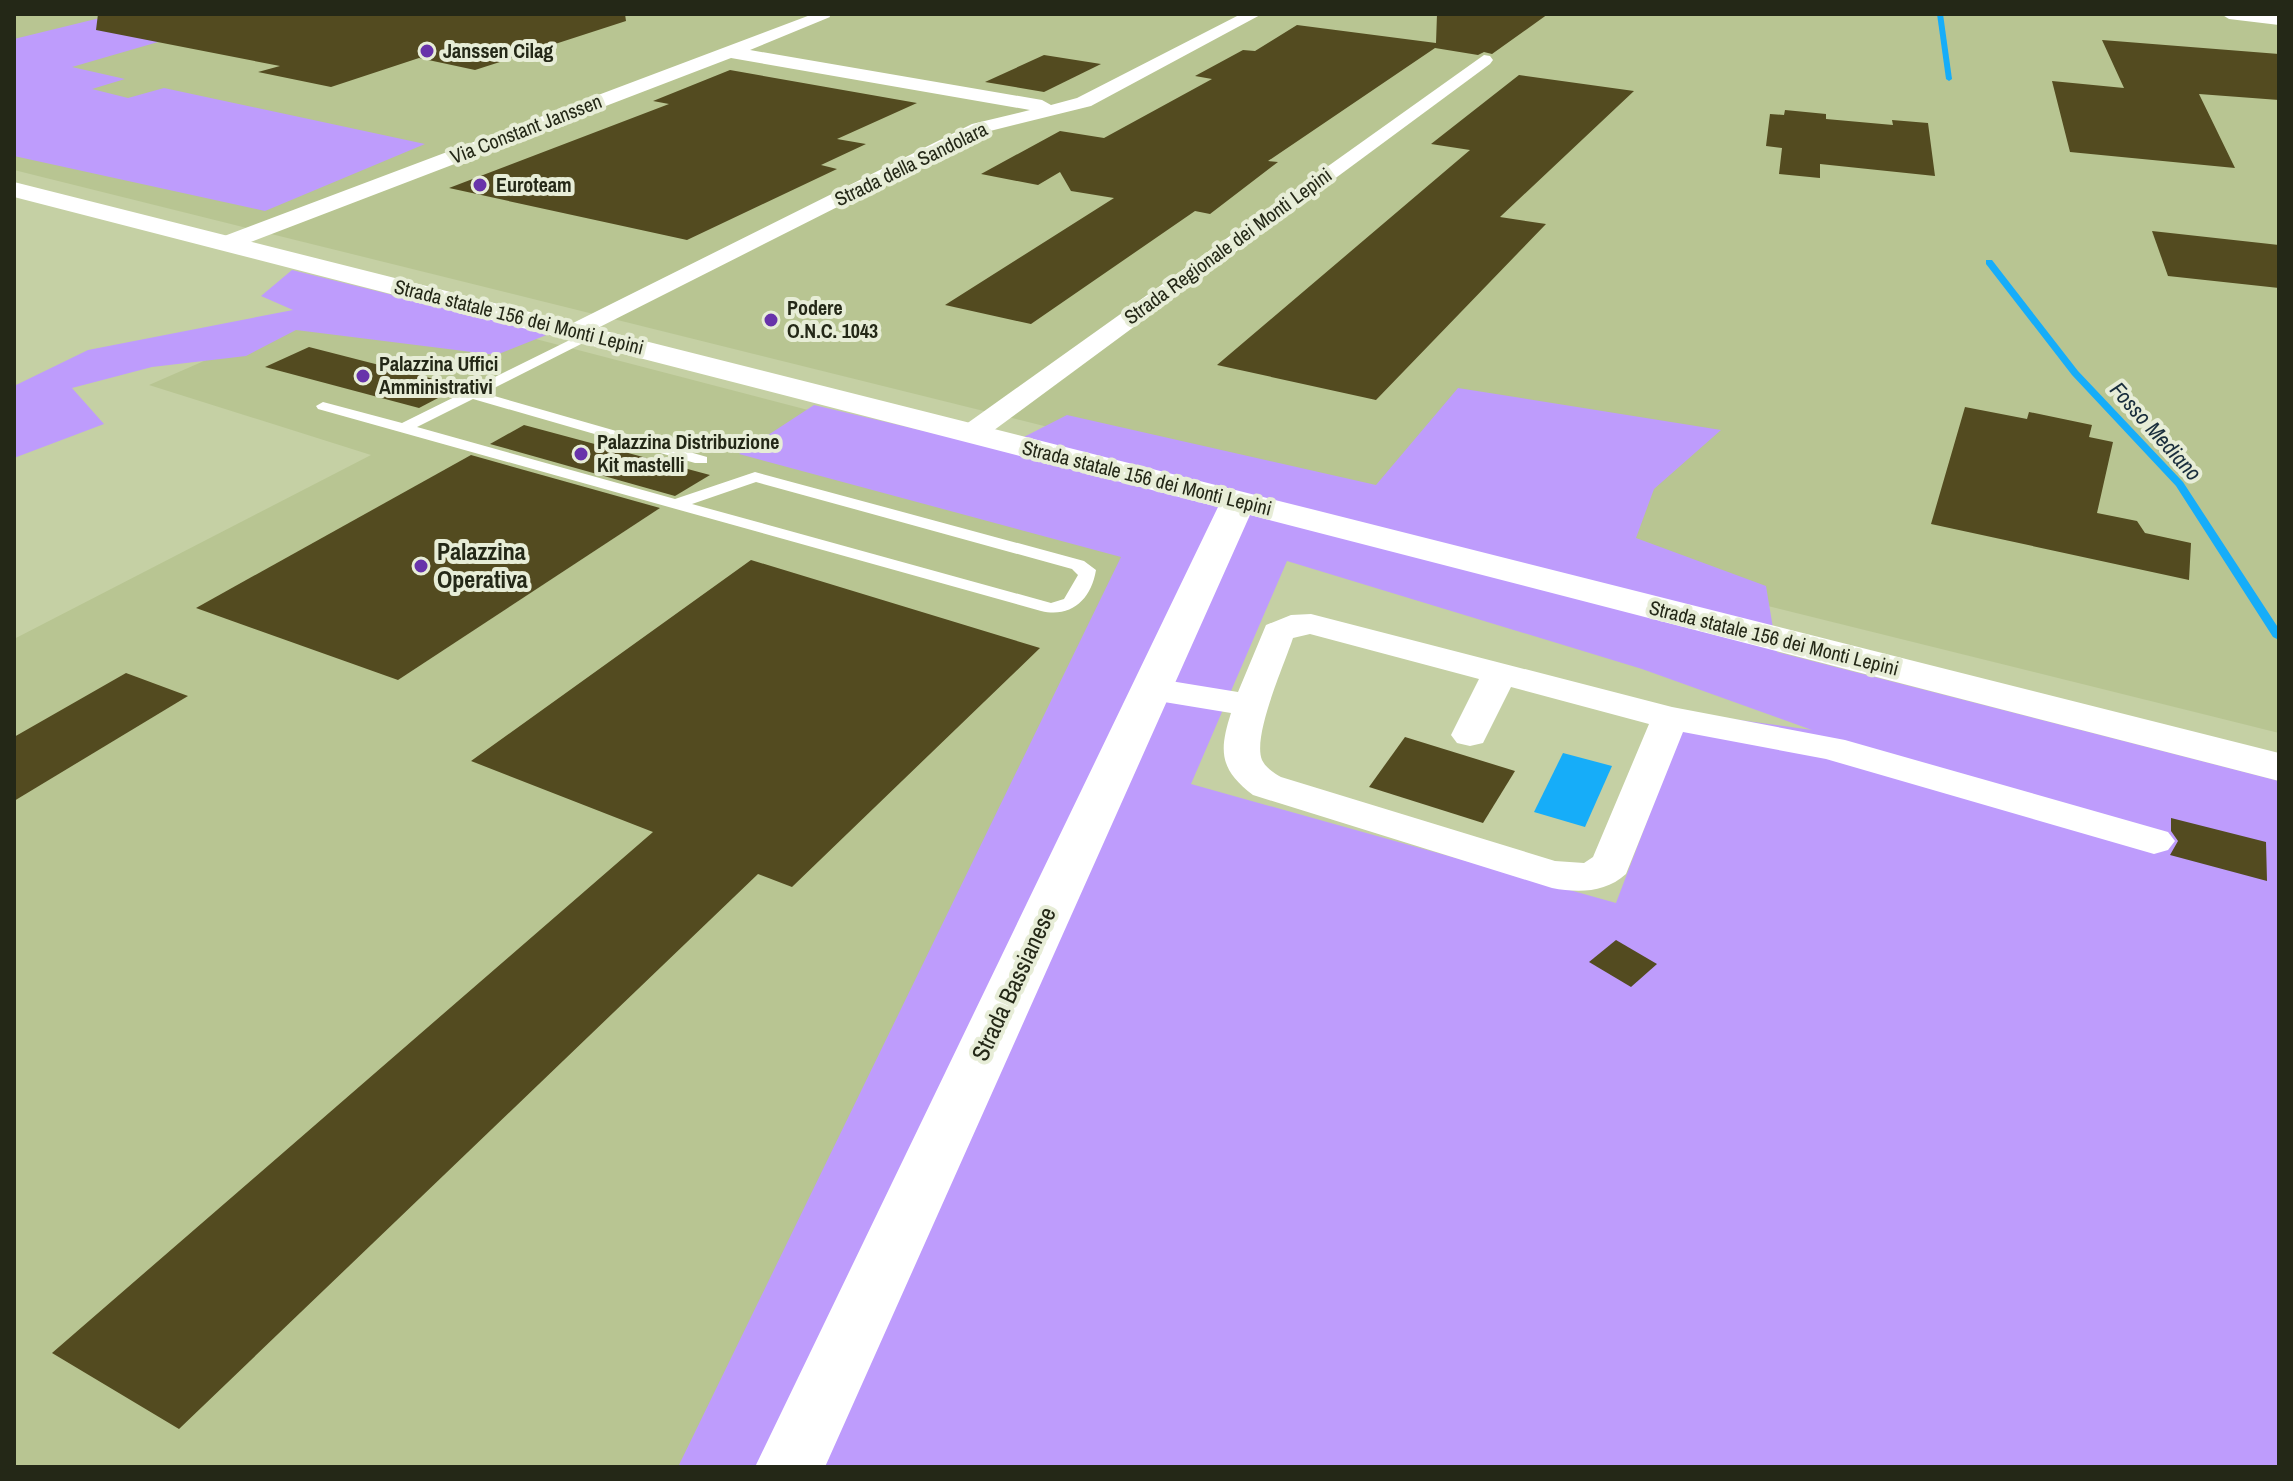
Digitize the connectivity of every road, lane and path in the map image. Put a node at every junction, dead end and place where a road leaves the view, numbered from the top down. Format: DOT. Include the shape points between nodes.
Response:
graph roads {
  1 [pos="821,14"];
  2 [pos="1254,14"];
  3 [pos="2229,14"];
  4 [pos="2279,20"];
  5 [pos="730,52"];
  6 [pos="1484,60"];
  7 [pos="1057,109"];
  8 [pos="14,189"];
  9 [pos="227,243"];
  10 [pos="581,334"];
  11 [pos="471,394"];
  12 [pos="323,406"];
  13 [pos="404,428"];
  14 [pos="972,433"];
  15 [pos="701,460"];
  16 [pos="1239,501"];
  17 [pos="678,503"];
  18 [pos="1500,673"];
  19 [pos="1152,689"];
  20 [pos="1252,705"];
  21 [pos="1670,718"];
  22 [pos="1470,735"];
  23 [pos="2279,767"];
  24 [pos="2154,841"];
  25 [pos="790,1467"];
  1 -- 5 [label="street, Via Constant Janssen"];
  2 -- 7 [label="street, Strada della Sandolara" via="1084,102"];
  3 -- 4 [label="street"];
  5 -- 7 [label="street"];
  5 -- 9 [label="street, Via Constant Janssen"];
  6 -- 14 [label="street, Strada Regionale dei Monti Lepini"];
  7 -- 10 [label="street, Strada della Sandolara" via="979,128"];
  8 -- 9 [label="main road, Strada statale 156 dei Monti Lepini"];
  9 -- 10 [label="main road, Strada statale 156 dei Monti Lepini"];
  10 -- 11 [label="lane"];
  10 -- 14 [label="main road, Strada statale 156 dei Monti Lepini"];
  11 -- 13 [label="lane"];
  11 -- 15 [label="lane"];
  12 -- 13 [label="lane"];
  13 -- 17 [label="lane"];
  14 -- 16 [label="main road, Strada statale 156 dei Monti Lepini"];
  16 -- 19 [label="main road, Strada Bassianese"];
  16 -- 23 [label="main road, Strada statale 156 dei Monti Lepini"];
  17 -- 17 [label="lane" via="1058,609 1068,606 1087,579 1087,570 1078,565 755,477"];
  18 -- 20 [label="street" via="1322,626 1291,625 1274,636"];
  18 -- 21 [label="street"];
  18 -- 22 [label="street"];
  19 -- 20 [label="street"];
  19 -- 25 [label="main road, Strada Bassianese"];
  20 -- 21 [label="street" via="1241,743 1242,761 1267,786 1574,878 1596,875 1611,864"];
  21 -- 24 [label="street" via="1831,748"];
}
